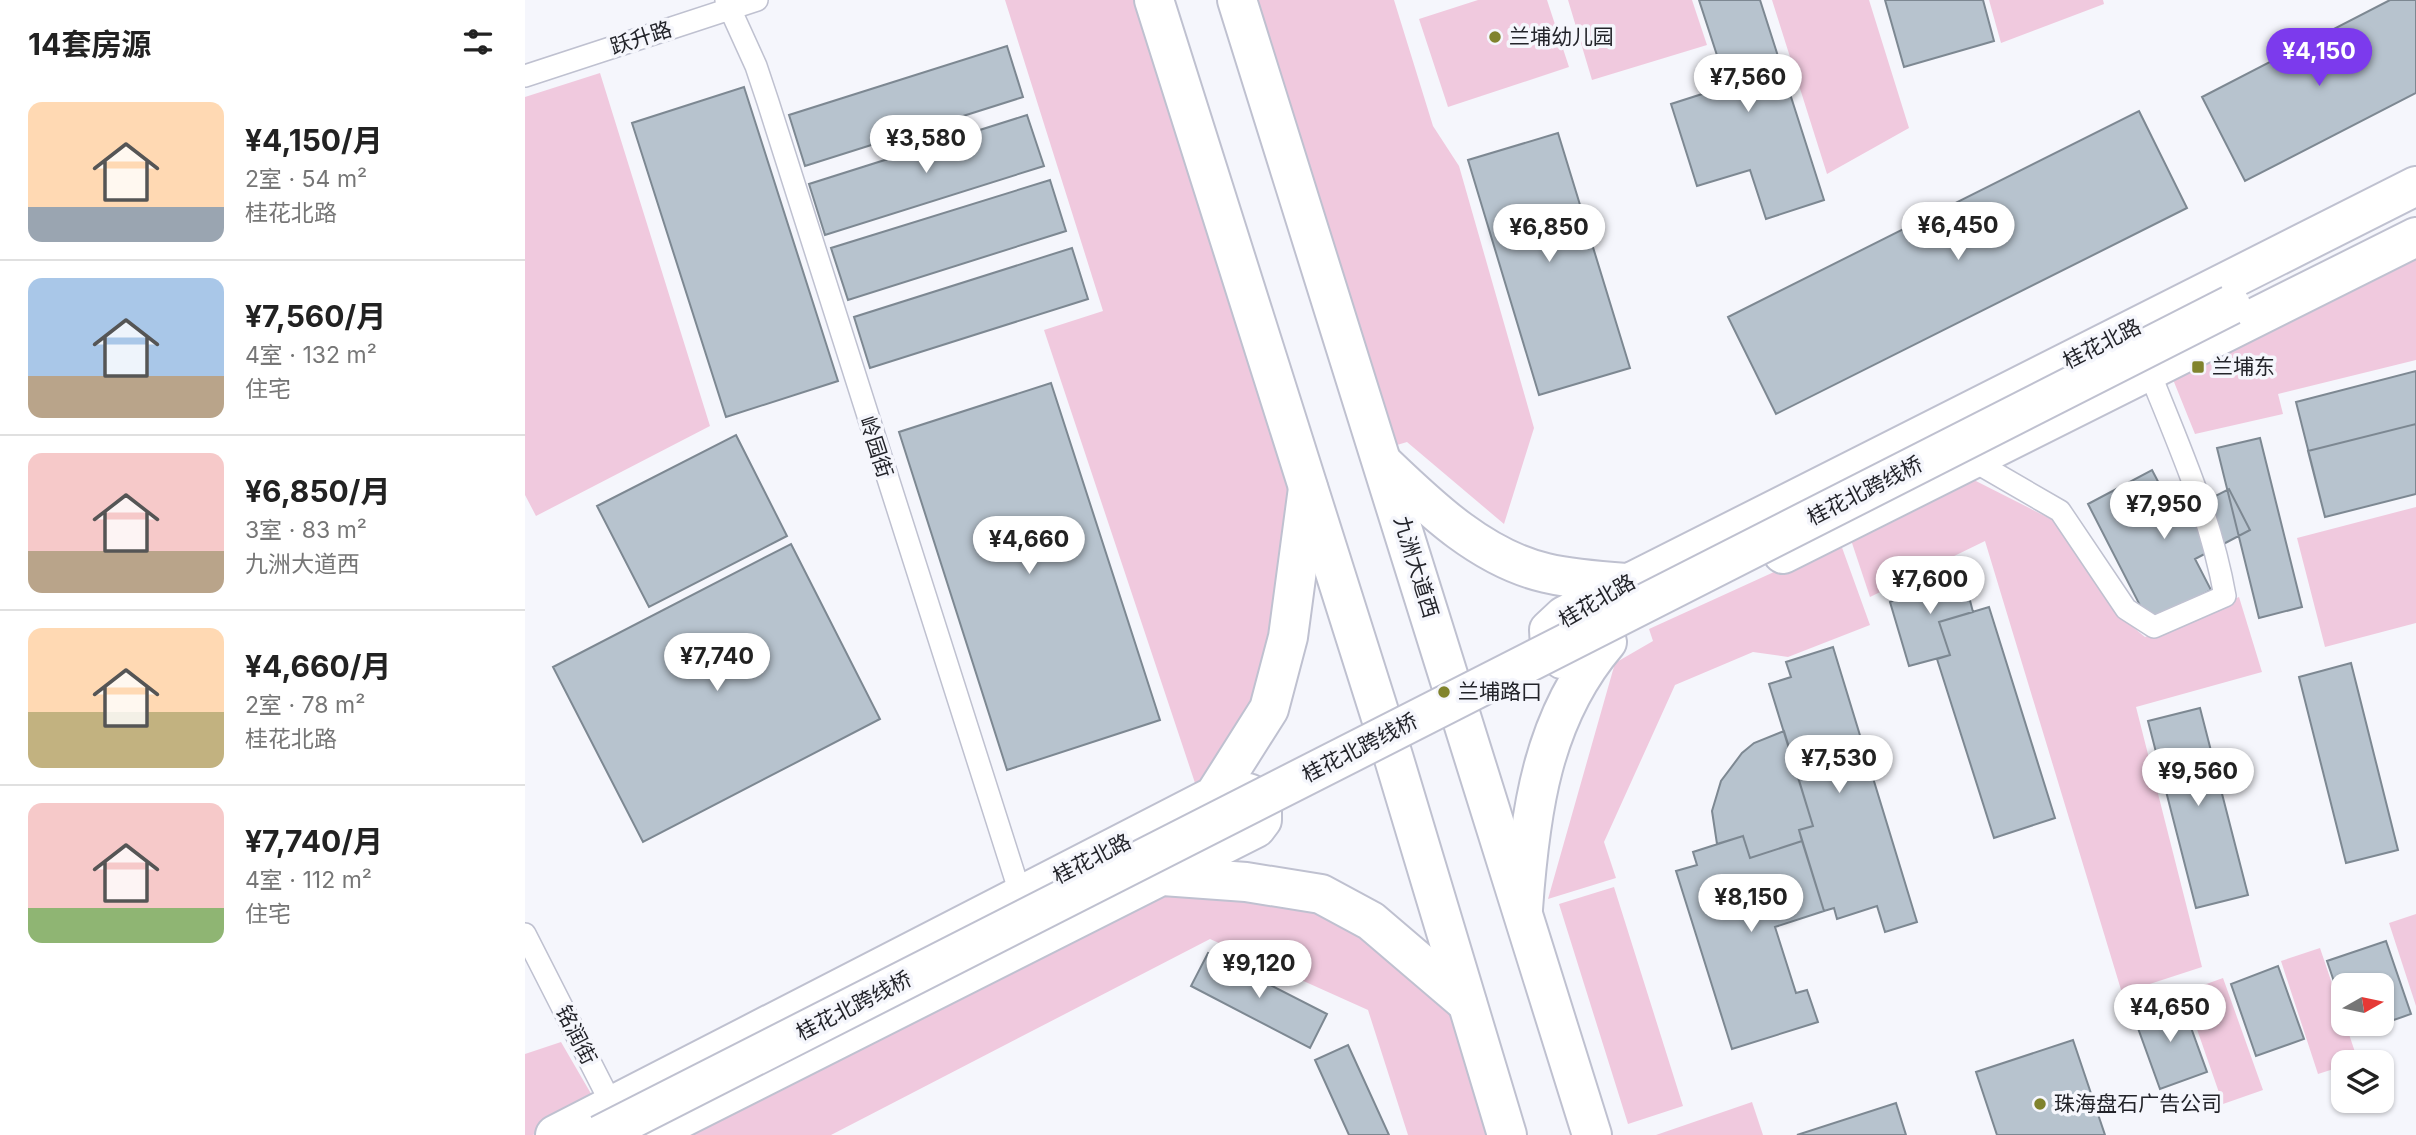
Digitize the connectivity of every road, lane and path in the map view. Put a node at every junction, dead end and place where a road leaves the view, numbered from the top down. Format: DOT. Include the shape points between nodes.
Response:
graph roads {
  1 [pos="757,0"];
  2 [pos="1154,0"];
  3 [pos="1237,0"];
  4 [pos="727,5"];
  5 [pos="525,76"];
  6 [pos="2416,186"];
  7 [pos="2416,237"];
  8 [pos="2295,247"];
  9 [pos="2314,288"];
  10 [pos="2231,304"];
  11 [pos="2149,371"];
  12 [pos="1972,460"];
  13 [pos="1383,463"];
  14 [pos="1308,488"];
  15 [pos="1626,583"];
  16 [pos="1607,642"];
  17 [pos="1214,796"];
  18 [pos="1163,876"];
  19 [pos="1021,896"];
  20 [pos="1523,909"];
  21 [pos="525,934"];
  22 [pos="1467,1003"];
  23 [pos="613,1126"];
  24 [pos="555,1135"];
  25 [pos="648,1135"];
  26 [pos="1507,1135"];
  27 [pos="1593,1135"];
  1 -- 4 [label="lane, 跃升路"];
  2 -- 14 [label="main road"];
  3 -- 13 [label="main road, 九洲大道西"];
  4 -- 5 [label="lane, 跃升路"];
  4 -- 19 [label="lane, 岭园街" via="756,66"];
  6 -- 8 [label="main road, 桂花北路"];
  7 -- 9 [label="main road, 桂花北路"];
  8 -- 10 [label="main road"];
  8 -- 15 [label="main road, 桂花北路"];
  9 -- 10 [label="main road"];
  9 -- 11 [label="main road, 桂花北路"];
  10 -- 23 [label="main road, 桂花北跨线桥, bridge"];
  11 -- 12 [label="main road, 桂花北路"];
  11 -- 12 [label="lane" via="2202,503 2225,596 2154,627 2126,609 2060,511"];
  12 -- 16 [label="main road, 桂花北路"];
  13 -- 15 [label="main road" via="1445,519 1498,555 1544,572"];
  13 -- 20 [label="main road, 九洲大道西"];
  14 -- 17 [label="main road" via="1288,637 1269,709"];
  14 -- 22 [label="main road"];
  15 -- 16 [label="main road, 桂花北路" via="1555,622 1548,639 1555,656 1562,659 1573,659"];
  16 -- 20 [label="main road" via="1583,671 1556,726 1537,795"];
  17 -- 18 [label="main road, 桂花北路" via="1234,791 1255,796 1262,805 1260,824"];
  17 -- 19 [label="main road, 桂花北路"];
  18 -- 22 [label="main road" via="1246,881 1321,894 1371,921"];
  18 -- 25 [label="main road, 桂花北路"];
  19 -- 23 [label="main road, 桂花北路"];
  20 -- 27 [label="main road, 九洲大道西"];
  21 -- 23 [label="lane, 铭润街"];
  22 -- 26 [label="main road"];
  23 -- 24 [label="main road, 桂花北路"];
}
